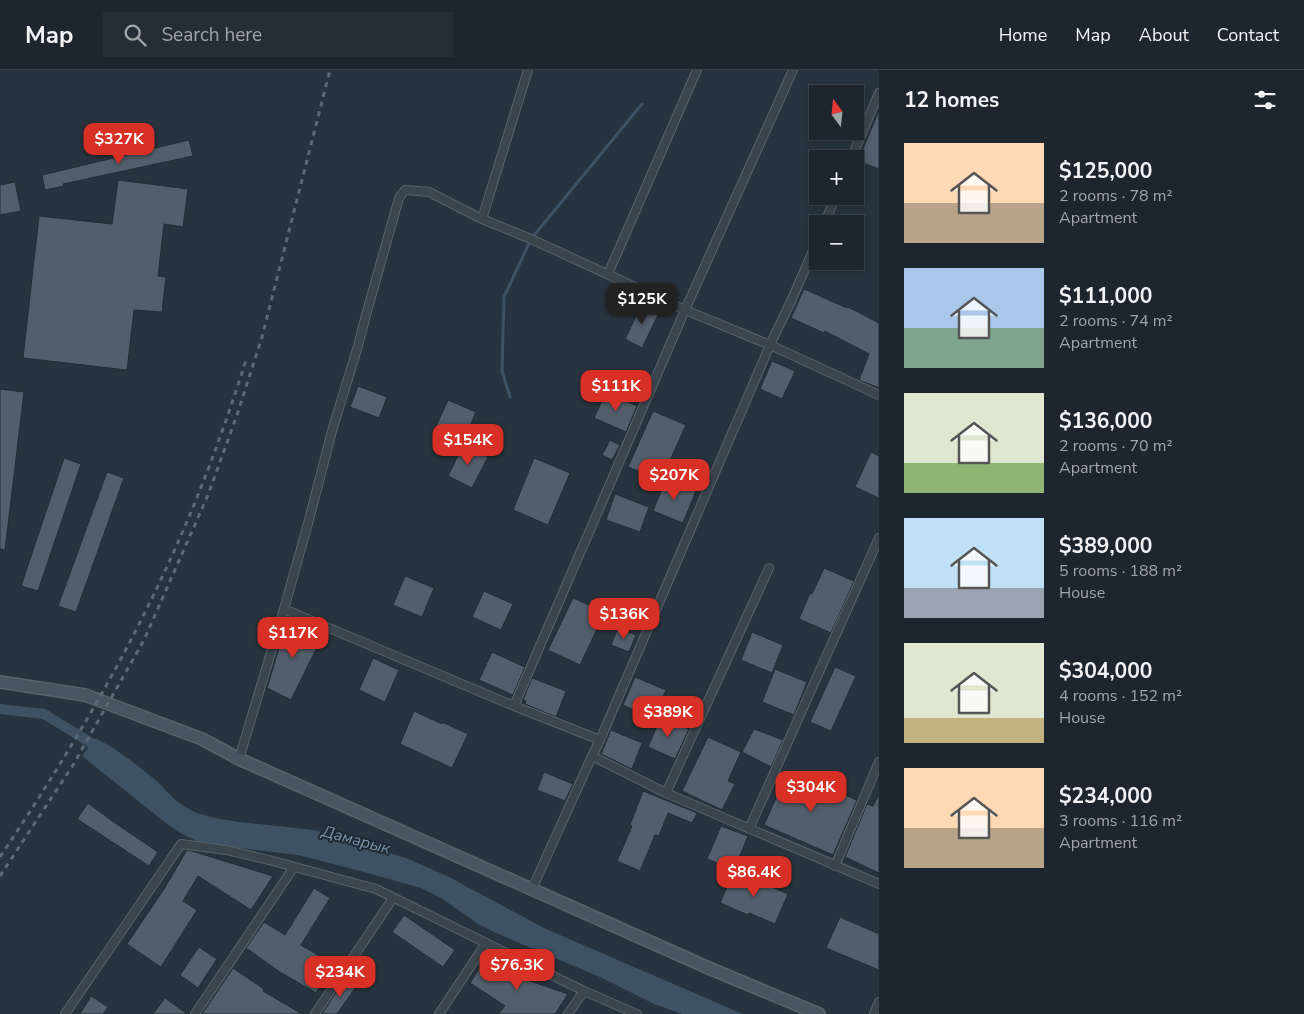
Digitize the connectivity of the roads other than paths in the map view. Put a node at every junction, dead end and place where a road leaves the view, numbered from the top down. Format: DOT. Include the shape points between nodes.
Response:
graph roads {
  1 [pos="528,70"];
  2 [pos="697,70"];
  3 [pos="793,70"];
  4 [pos="879,93"];
  5 [pos="855,150"];
  6 [pos="482,219"];
  7 [pos="809,260"];
  8 [pos="608,274"];
  9 [pos="685,310"];
  10 [pos="770,346"];
  11 [pos="879,395"];
  12 [pos="879,538"];
  13 [pos="769,568"];
  14 [pos="284,609"];
  15 [pos="0,682"];
  16 [pos="514,706"];
  17 [pos="600,740"];
  18 [pos="592,756"];
  19 [pos="239,759"];
  20 [pos="879,762"];
  21 [pos="666,793"];
  22 [pos="749,829"];
  23 [pos="835,866"];
  24 [pos="294,867"];
  25 [pos="879,884"];
  26 [pos="532,889"];
  27 [pos="393,898"];
  28 [pos="486,943"];
  29 [pos="584,991"];
  30 [pos="879,1002"];
  31 [pos="66,1014"];
  32 [pos="195,1014"];
  33 [pos="315,1014"];
  34 [pos="439,1014"];
  35 [pos="568,1014"];
  36 [pos="637,1014"];
  37 [pos="819,1014"];
  38 [pos="874,1014"];
  1 -- 6 [label="street"];
  2 -- 8 [label="street"];
  3 -- 9 [label="street"];
  4 -- 5 [label="street"];
  6 -- 8 [label="street"];
  6 -- 14 [label="street" via="428,192 405,190 399,198"];
  7 -- 10 [label="street"];
  8 -- 9 [label="street"];
  9 -- 10 [label="street"];
  9 -- 16 [label="street"];
  10 -- 11 [label="street"];
  10 -- 17 [label="street"];
  12 -- 22 [label="street"];
  13 -- 21 [label="street"];
  14 -- 16 [label="street"];
  14 -- 19 [label="street"];
  15 -- 19 [label="main road" via="85,695 202,738"];
  16 -- 17 [label="street"];
  17 -- 18 [label="street"];
  18 -- 21 [label="street"];
  18 -- 26 [label="street"];
  19 -- 26 [label="main road"];
  20 -- 23 [label="street"];
  21 -- 22 [label="street"];
  22 -- 23 [label="street"];
  23 -- 25 [label="street"];
  24 -- 27 [label="street" via="376,889"];
  24 -- 31 [label="street" via="226,850 181,844"];
  24 -- 32 [label="street"];
  26 -- 37 [label="main road"];
  27 -- 28 [label="street"];
  27 -- 33 [label="street"];
  28 -- 29 [label="street"];
  28 -- 34 [label="street"];
  29 -- 35 [label="street"];
  29 -- 36 [label="street"];
  30 -- 38 [label="street"];
}
